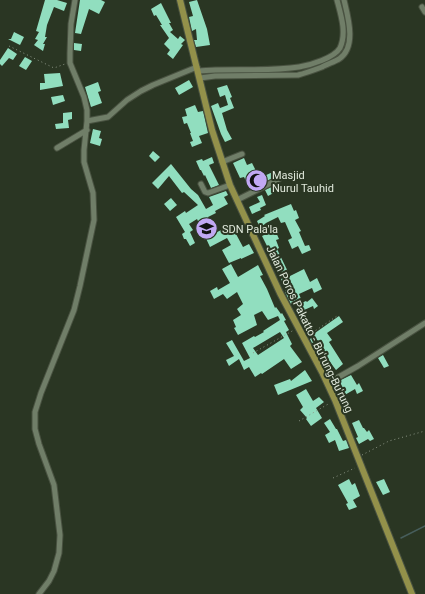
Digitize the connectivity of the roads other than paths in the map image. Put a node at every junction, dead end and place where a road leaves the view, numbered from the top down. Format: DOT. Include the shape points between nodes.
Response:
graph roads {
  1 [pos="180,0"];
  2 [pos="344,0"];
  3 [pos="73,1"];
  4 [pos="338,1"];
  5 [pos="338,51"];
  6 [pos="343,55"];
  7 [pos="198,69"];
  8 [pos="238,69"];
  9 [pos="214,70"];
  10 [pos="215,76"];
  11 [pos="238,76"];
  12 [pos="200,78"];
  13 [pos="87,120"];
  14 [pos="87,130"];
  15 [pos="57,148"];
  16 [pos="242,154"];
  17 [pos="222,162"];
  18 [pos="279,179"];
  19 [pos="201,184"];
  20 [pos="230,185"];
  21 [pos="238,200"];
  22 [pos="425,323"];
  23 [pos="328,383"];
  24 [pos="39,594"];
  25 [pos="412,594"];
  1 -- 7 [label="main road, Jalan Poros Pakatto - Bu'rung-Bu'rung"];
  2 -- 4 [label="street"];
  2 -- 6 [label="street" via="350,29"];
  3 -- 13 [label="street" via="70,63 84,97"];
  4 -- 5 [label="street" via="343,34"];
  5 -- 6 [label="street"];
  5 -- 8 [label="street" via="298,67"];
  6 -- 11 [label="street" via="304,74"];
  7 -- 9 [label="street"];
  7 -- 12 [label="main road, Jalan Poros Pakatto - Bu'rung-Bu'rung"];
  7 -- 13 [label="street" via="140,91 108,117"];
  8 -- 9 [label="street"];
  8 -- 11 [label="street"];
  9 -- 10 [label="street"];
  10 -- 11 [label="street"];
  10 -- 12 [label="street"];
  12 -- 17 [label="main road, Jalan Poros Pakatto - Bu'rung-Bu'rung"];
  13 -- 14 [label="street"];
  14 -- 15 [label="street"];
  14 -- 24 [label="street" via="84,162 93,193 94,225 74,310 34,418 39,444 54,485 60,535 54,571"];
  16 -- 17 [label="street"];
  17 -- 20 [label="main road, Jalan Poros Pakatto - Bu'rung-Bu'rung"];
  18 -- 21 [label="street"];
  19 -- 20 [label="street" via="208,193"];
  20 -- 21 [label="main road, Jalan Poros Pakatto - Bu'rung-Bu'rung"];
  21 -- 23 [label="main road, Jalan Poros Pakatto - Bu'rung-Bu'rung" via="286,303"];
  22 -- 23 [label="street"];
  23 -- 25 [label="main road, Jalan Poros Pakatto - Bu'rung-Bu'rung"];
}
